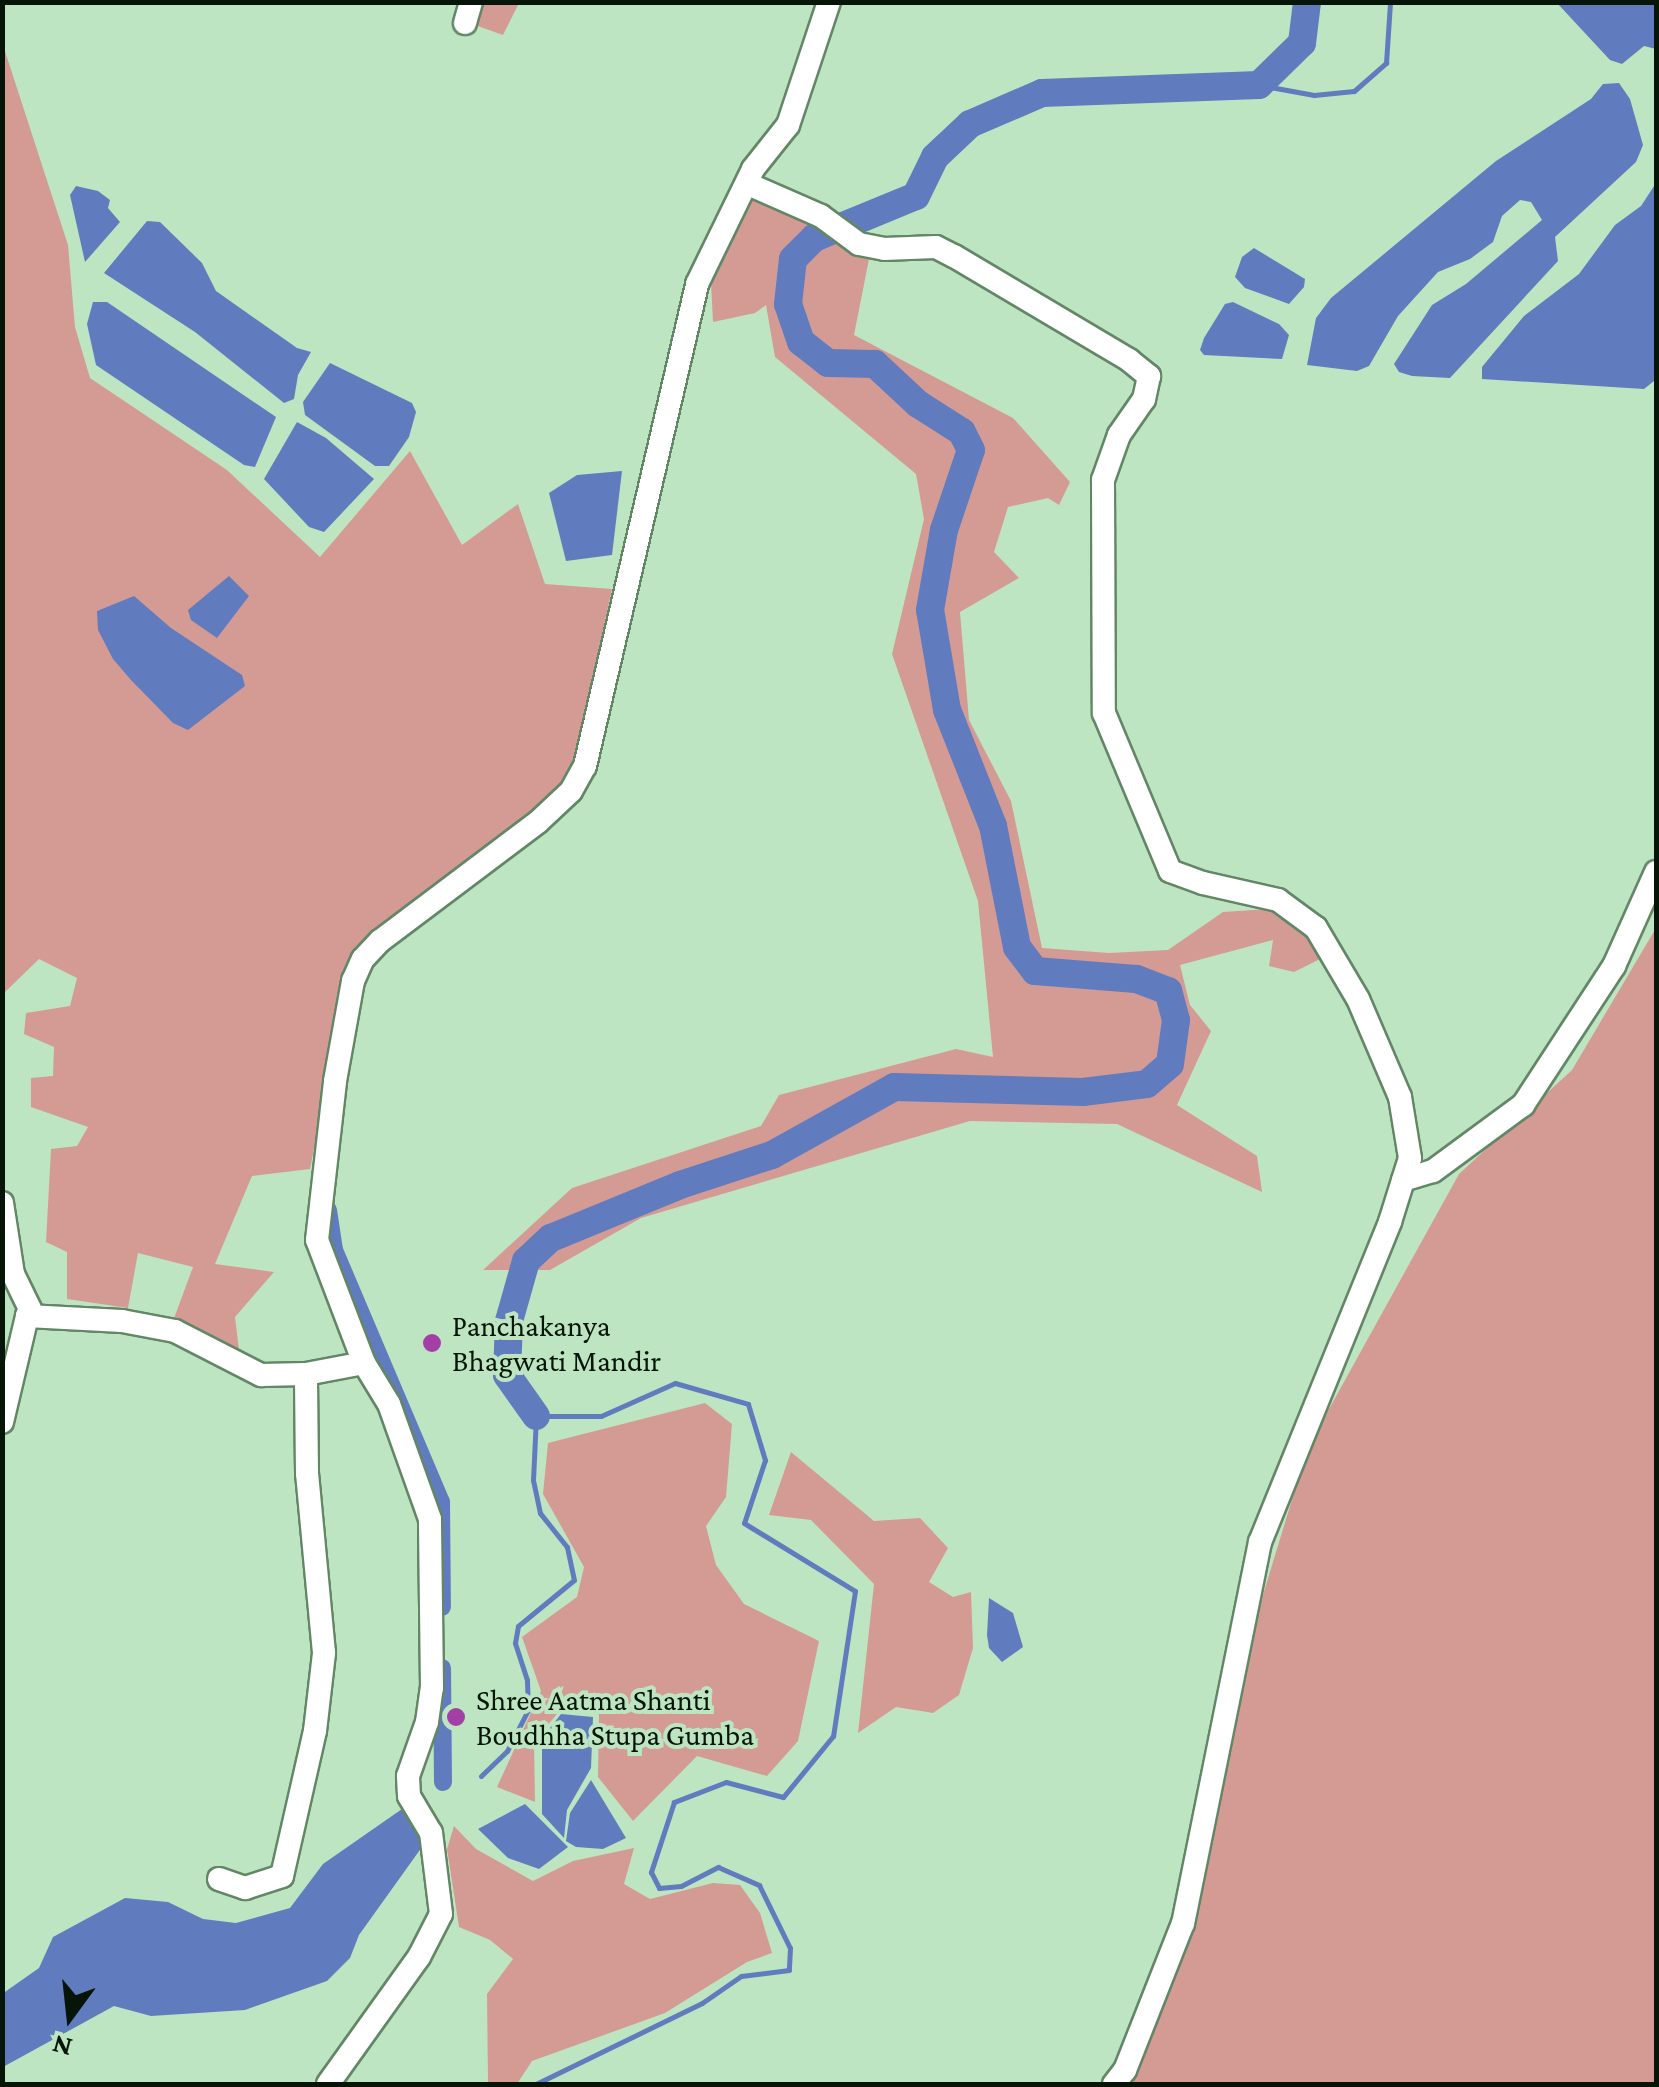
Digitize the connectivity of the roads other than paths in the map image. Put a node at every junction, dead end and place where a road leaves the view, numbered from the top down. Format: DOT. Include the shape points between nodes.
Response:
graph roads {
  1 [pos="829,2"];
  2 [pos="748,184"];
  3 [pos="1656,872"];
  4 [pos="1403,1180"];
  5 [pos="2,1203"];
  6 [pos="8,1272"];
  7 [pos="28,1316"];
  8 [pos="364,1363"];
  9 [pos="306,1374"];
  10 [pos="2,1422"];
  11 [pos="219,1879"];
  12 [pos="328,2084"];
  13 [pos="1114,2084"];
  1 -- 2 [label="street" via="788,125"];
  2 -- 4 [label="street" via="884,249 936,247 1149,376 1103,480 1104,713 1170,871 1278,900 1316,928 1358,1000 1400,1096 1410,1158"];
  2 -- 8 [label="street" via="697,284 585,766 571,792 538,822 380,941 352,982 317,1240"];
  3 -- 4 [label="street" via="1606,980 1523,1105 1433,1172"];
  4 -- 13 [label="street" via="1260,1542 1183,1923"];
  5 -- 6 [label="street"];
  6 -- 7 [label="street"];
  7 -- 9 [label="street" via="175,1331 261,1375"];
  7 -- 10 [label="street"];
  8 -- 9 [label="street"];
  8 -- 12 [label="street" via="389,1404 430,1518 432,1688 408,1776 410,1796 431,1833 441,1914 419,1958"];
  9 -- 11 [label="street" via="307,1474 324,1653 315,1731 282,1876 245,1888"];
}
